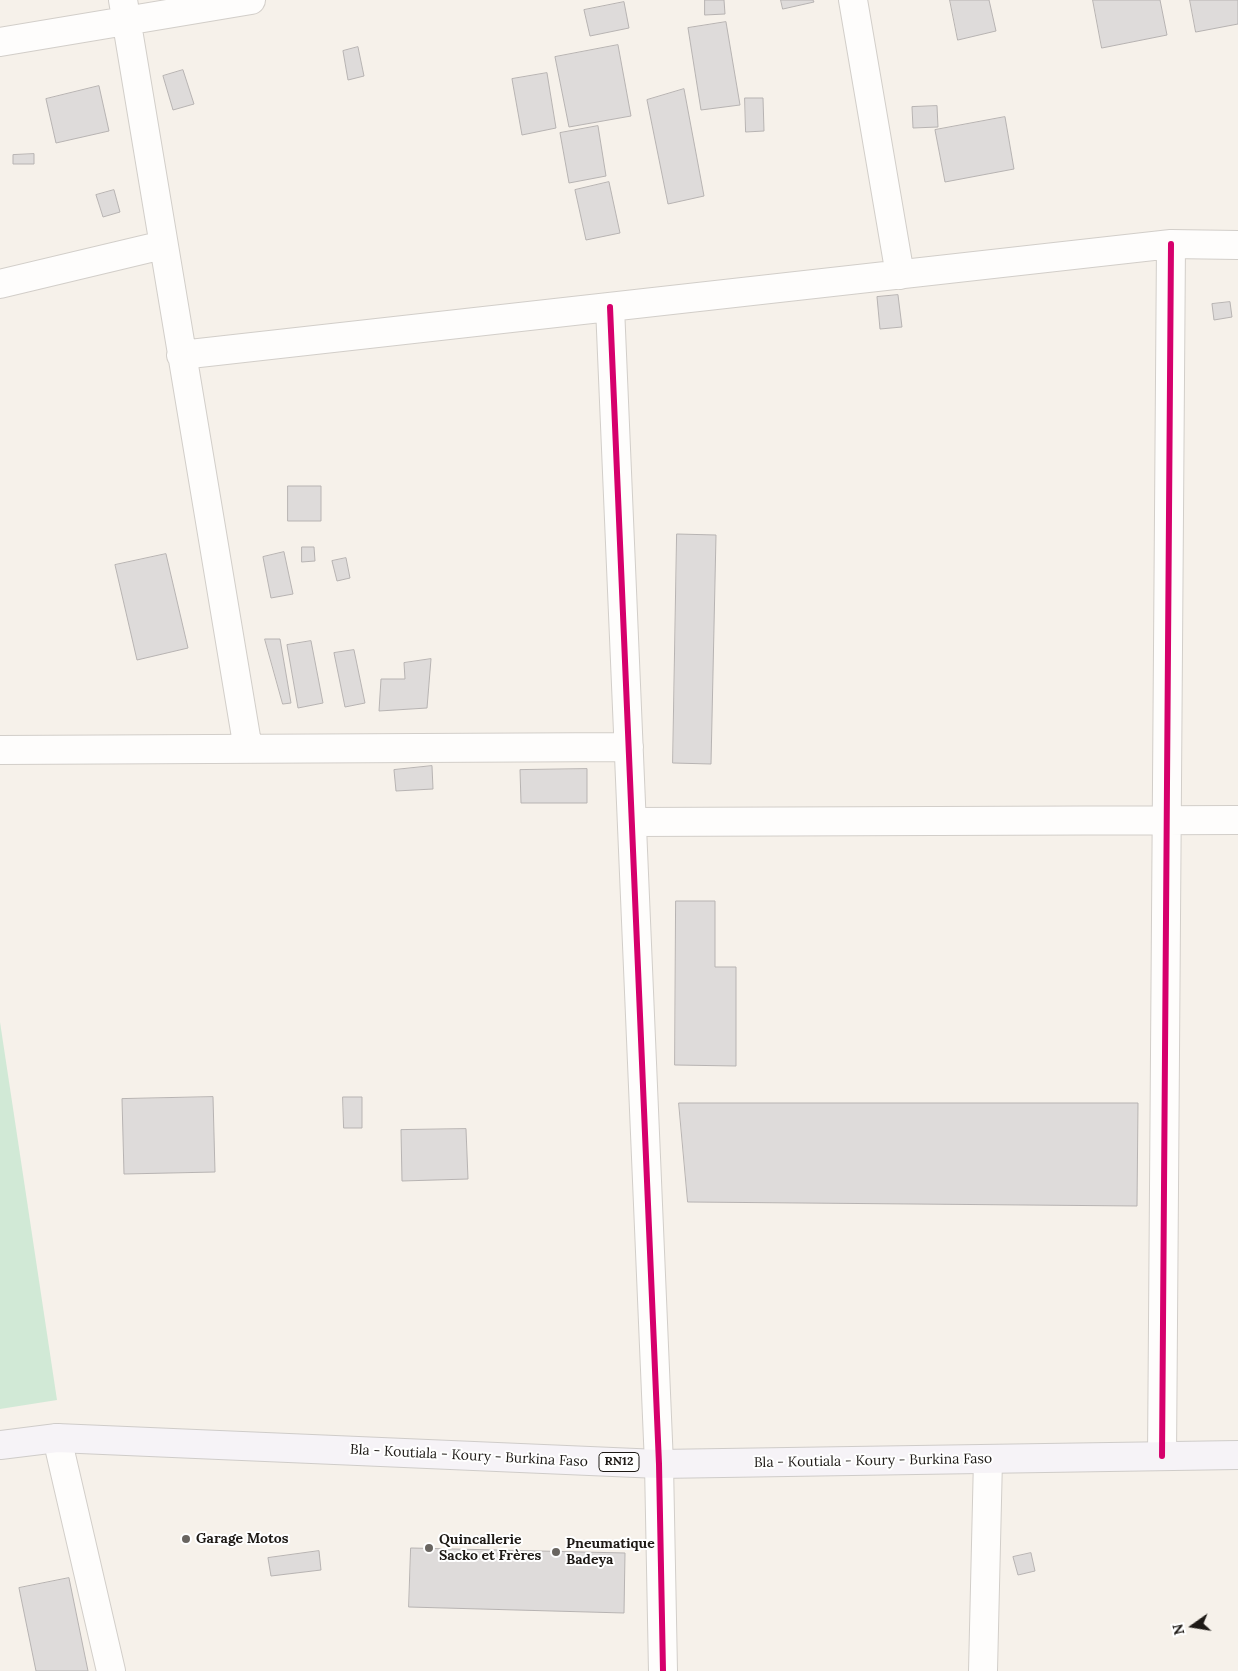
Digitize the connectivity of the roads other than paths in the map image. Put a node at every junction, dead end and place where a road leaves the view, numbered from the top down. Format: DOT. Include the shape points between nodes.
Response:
graph roads {
  1 [pos="251,0"];
  2 [pos="853,0"];
  3 [pos="125,11"];
  4 [pos="0,42"];
  5 [pos="1172,244"];
  6 [pos="163,245"];
  7 [pos="1238,245"];
  8 [pos="900,275"];
  9 [pos="0,284"];
  10 [pos="610,307"];
  11 [pos="181,355"];
  12 [pos="629,747"];
  13 [pos="248,749"];
  14 [pos="0,750"];
  15 [pos="1167,820"];
  16 [pos="1238,820"];
  17 [pos="632,822"];
  18 [pos="57,1438"];
  19 [pos="0,1445"];
  20 [pos="1238,1455"];
  21 [pos="1162,1456"];
  22 [pos="988,1459"];
  23 [pos="659,1464"];
  24 [pos="111,1671"];
  25 [pos="663,1671"];
  26 [pos="984,1671"];
  1 -- 3 [label="street"];
  2 -- 8 [label="street"];
  3 -- 4 [label="street"];
  3 -- 6 [label="street"];
  5 -- 7 [label="street"];
  5 -- 8 [label="street"];
  5 -- 15 [label="street"];
  6 -- 9 [label="street"];
  6 -- 11 [label="street"];
  8 -- 10 [label="street"];
  10 -- 11 [label="street"];
  10 -- 12 [label="street"];
  11 -- 13 [label="street"];
  12 -- 13 [label="street"];
  12 -- 17 [label="street"];
  13 -- 14 [label="street"];
  15 -- 16 [label="street"];
  15 -- 17 [label="street"];
  15 -- 21 [label="street"];
  17 -- 23 [label="street"];
  18 -- 19 [label="main road, Bla - Koutiala - Koury - Burkina Faso / RN12"];
  18 -- 23 [label="main road, Bla - Koutiala - Koury - Burkina Faso / RN12"];
  18 -- 24 [label="street"];
  20 -- 21 [label="main road, Bla - Koutiala - Koury - Burkina Faso / RN12"];
  21 -- 22 [label="main road, Bla - Koutiala - Koury - Burkina Faso / RN12"];
  22 -- 23 [label="main road, Bla - Koutiala - Koury - Burkina Faso / RN12"];
  22 -- 26 [label="street"];
  23 -- 25 [label="street"];
}
